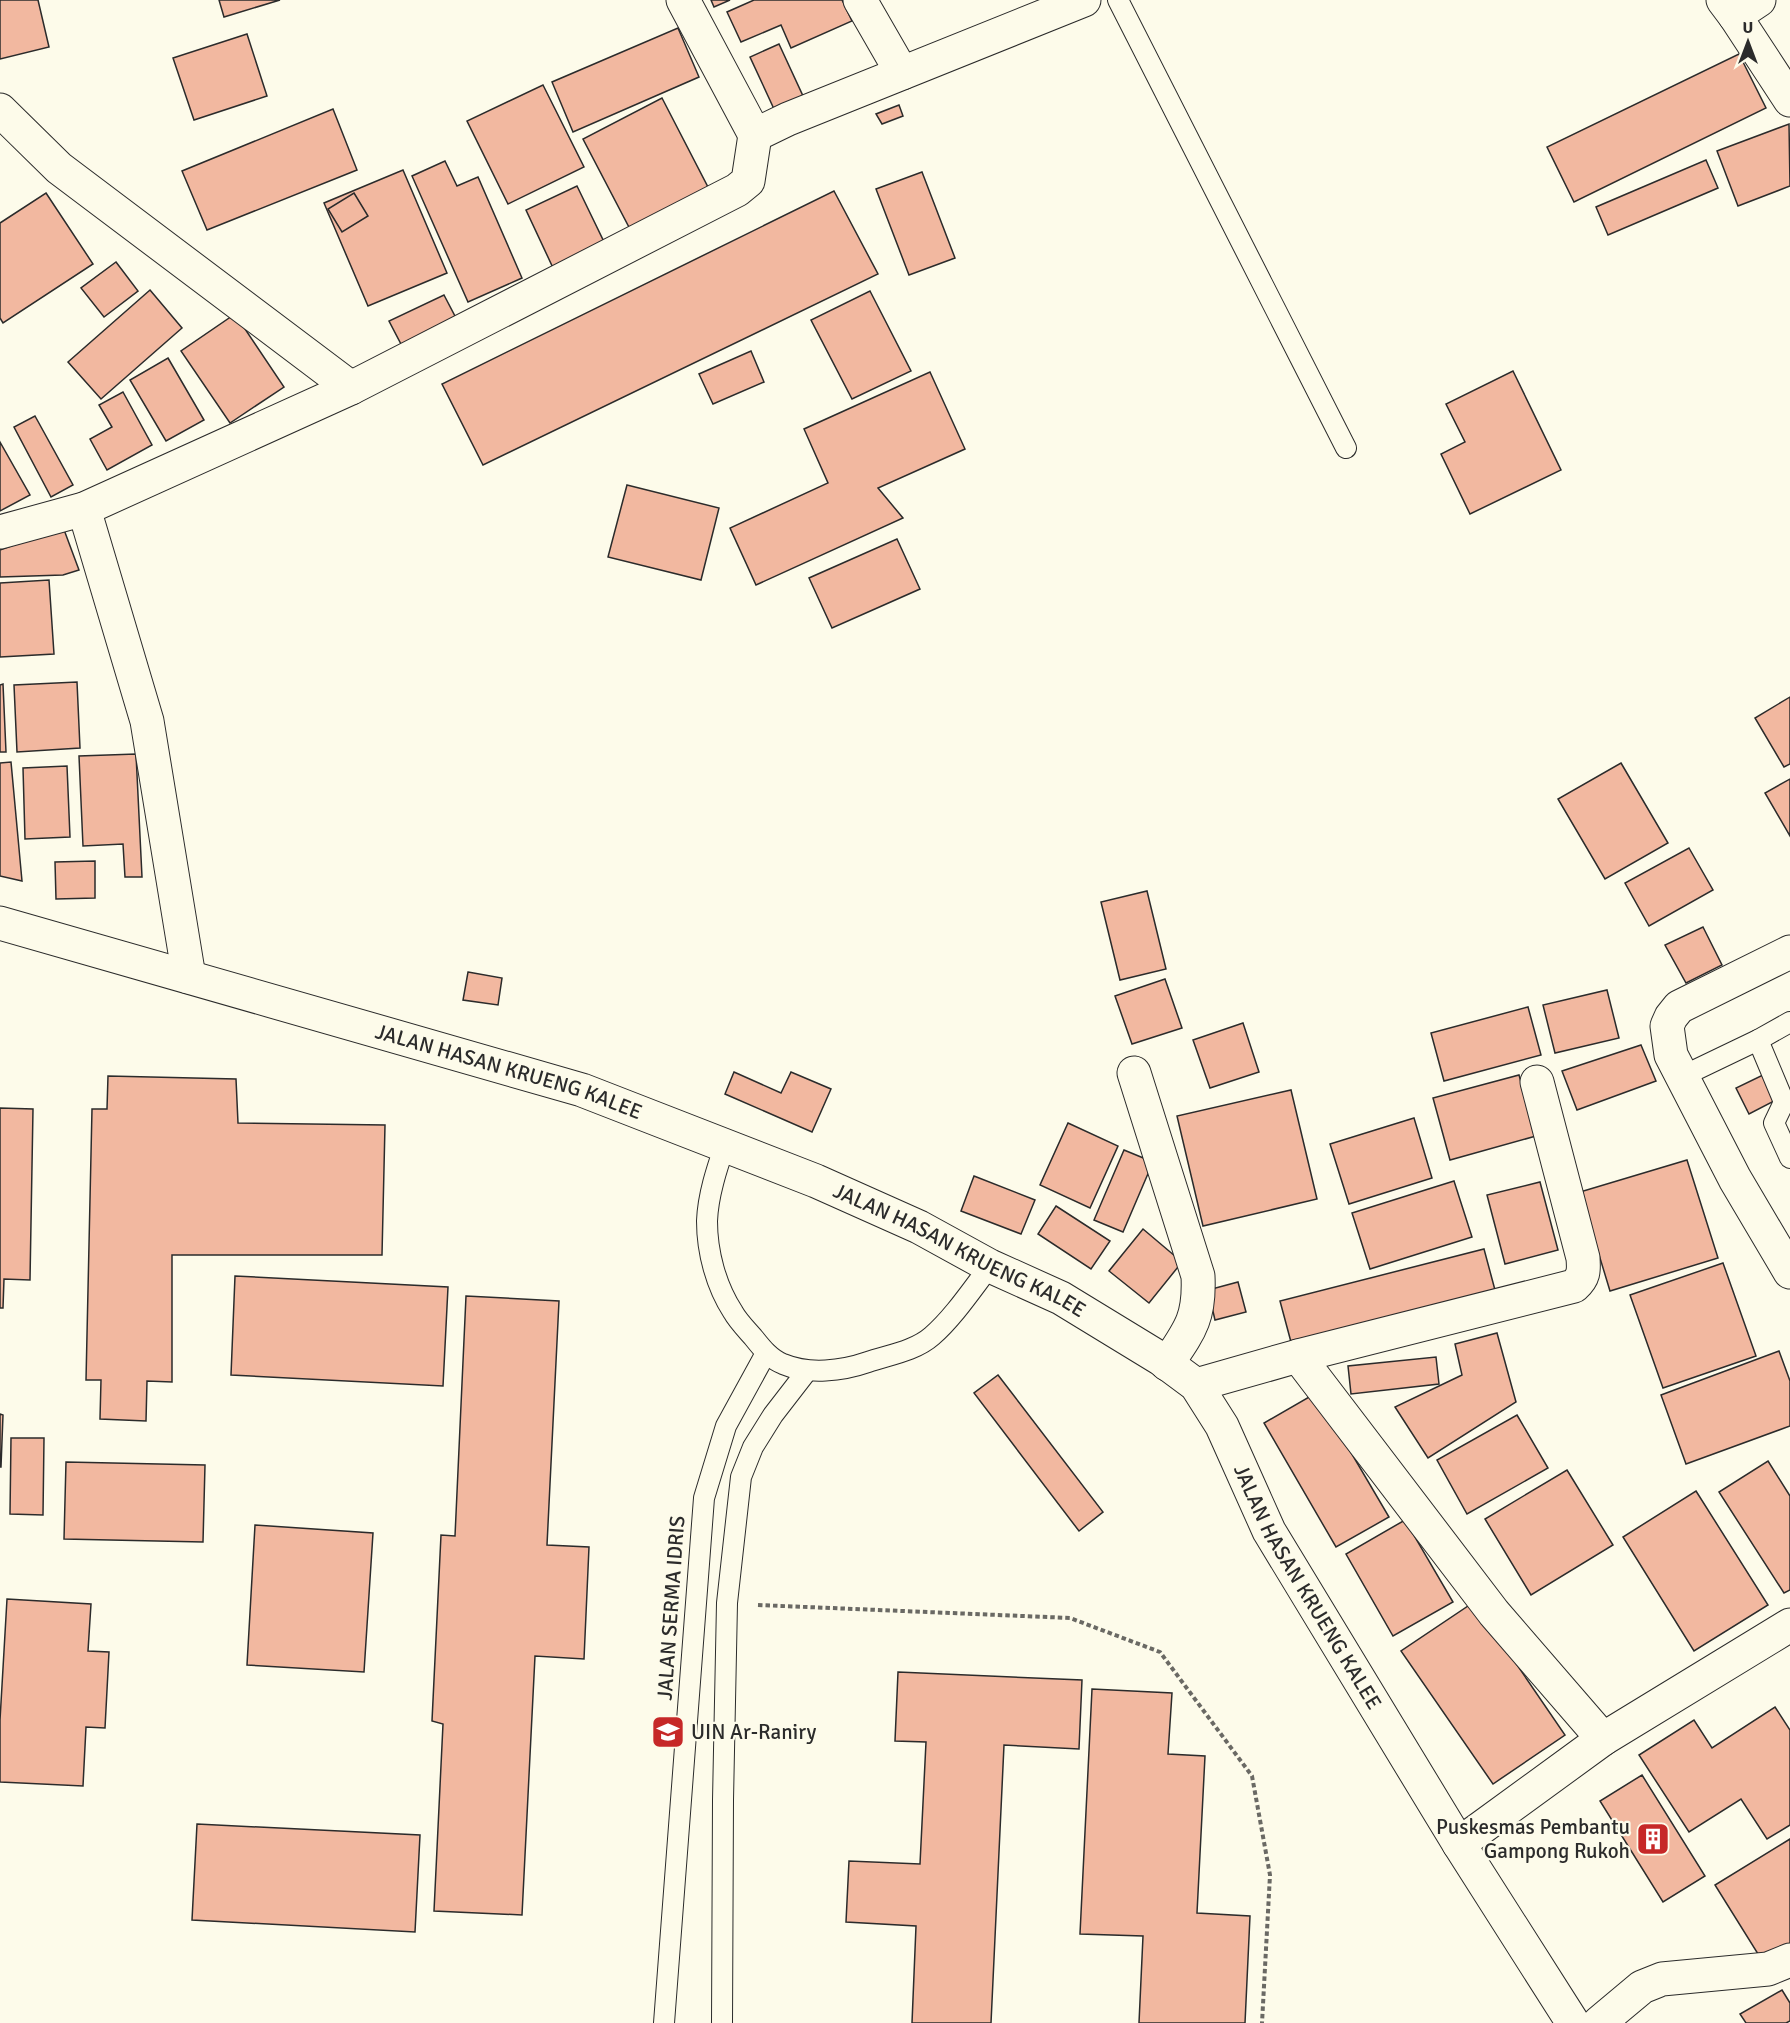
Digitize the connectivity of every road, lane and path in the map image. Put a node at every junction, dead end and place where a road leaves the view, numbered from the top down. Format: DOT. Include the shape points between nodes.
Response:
graph roads {
  1 [pos="683,0"];
  2 [pos="860,0"];
  3 [pos="1084,0"];
  4 [pos="1118,0"];
  5 [pos="1739,5"];
  6 [pos="902,73"];
  7 [pos="1790,100"];
  8 [pos="0,110"];
  9 [pos="755,135"];
  10 [pos="351,388"];
  11 [pos="1346,448"];
  12 [pos="84,509"];
  13 [pos="0,532"];
  14 [pos="0,923"];
  15 [pos="1790,952"];
  16 [pos="189,976"];
  17 [pos="1790,1022"];
  18 [pos="1758,1040"];
  19 [pos="1134,1073"];
  20 [pos="1683,1076"];
  21 [pos="1537,1082"];
  22 [pos="725,1145"];
  23 [pos="1790,1158"];
  24 [pos="990,1266"];
  25 [pos="1790,1272"];
  26 [pos="766,1353"];
  27 [pos="1298,1356"];
  28 [pos="1167,1364"];
  29 [pos="807,1371"];
  30 [pos="1196,1385"];
  31 [pos="728,1603"];
  32 [pos="1790,1625"];
  33 [pos="1603,1739"];
  34 [pos="1459,1844"];
  35 [pos="1790,1960"];
  36 [pos="664,2023"];
  37 [pos="722,2023"];
  38 [pos="1262,2023"];
  39 [pos="1573,2023"];
  40 [pos="1599,2023"];
  1 -- 9 [label="street"];
  2 -- 6 [label="street"];
  3 -- 6 [label="street"];
  4 -- 11 [label="lane"];
  5 -- 7 [label="street"];
  6 -- 9 [label="street"];
  8 -- 10 [label="street" via="59,168"];
  9 -- 10 [label="street" via="748,181 737,190"];
  10 -- 12 [label="street"];
  12 -- 13 [label="street"];
  12 -- 16 [label="street" via="147,722"];
  14 -- 16 [label="street, JALAN HASAN KRUENG KALEE"];
  15 -- 20 [label="street" via="1679,1007 1667,1026 1671,1055"];
  16 -- 22 [label="street, JALAN HASAN KRUENG KALEE" via="582,1090"];
  17 -- 18 [label="lane"];
  18 -- 20 [label="lane"];
  18 -- 23 [label="lane" via="1784,1102 1774,1122"];
  19 -- 28 [label="street" via="1198,1276 1199,1291 1190,1331"];
  20 -- 25 [label="street"];
  21 -- 27 [label="street" via="1583,1258 1582,1278 1575,1286"];
  22 -- 24 [label="street, JALAN HASAN KRUENG KALEE" via="816,1180 919,1227"];
  22 -- 26 [label="lane" via="707,1220 710,1248 718,1283 733,1312"];
  24 -- 28 [label="street, JALAN HASAN KRUENG KALEE" via="1061,1298"];
  24 -- 29 [label="lane" via="931,1337 862,1364"];
  26 -- 29 [label="lane" via="782,1364"];
  26 -- 36 [label="lane, JALAN SERMA IDRIS" via="726,1426 704,1498"];
  27 -- 30 [label="street"];
  27 -- 33 [label="street" via="1494,1613"];
  28 -- 30 [label="street, JALAN HASAN KRUENG KALEE"];
  29 -- 31 [label="lane" via="773,1414 741,1477"];
  30 -- 34 [label="street, JALAN HASAN KRUENG KALEE" via="1222,1426 1269,1531"];
  31 -- 37 [label="lane"];
  31 -- 38 [label="path" via="1071,1618 1160,1652 1252,1776 1270,1875"];
  32 -- 33 [label="street"];
  33 -- 34 [label="street"];
  34 -- 39 [label="street, JALAN HASAN KRUENG KALEE"];
  35 -- 40 [label="street" via="1768,1969 1662,1979 1642,1987"];
}
